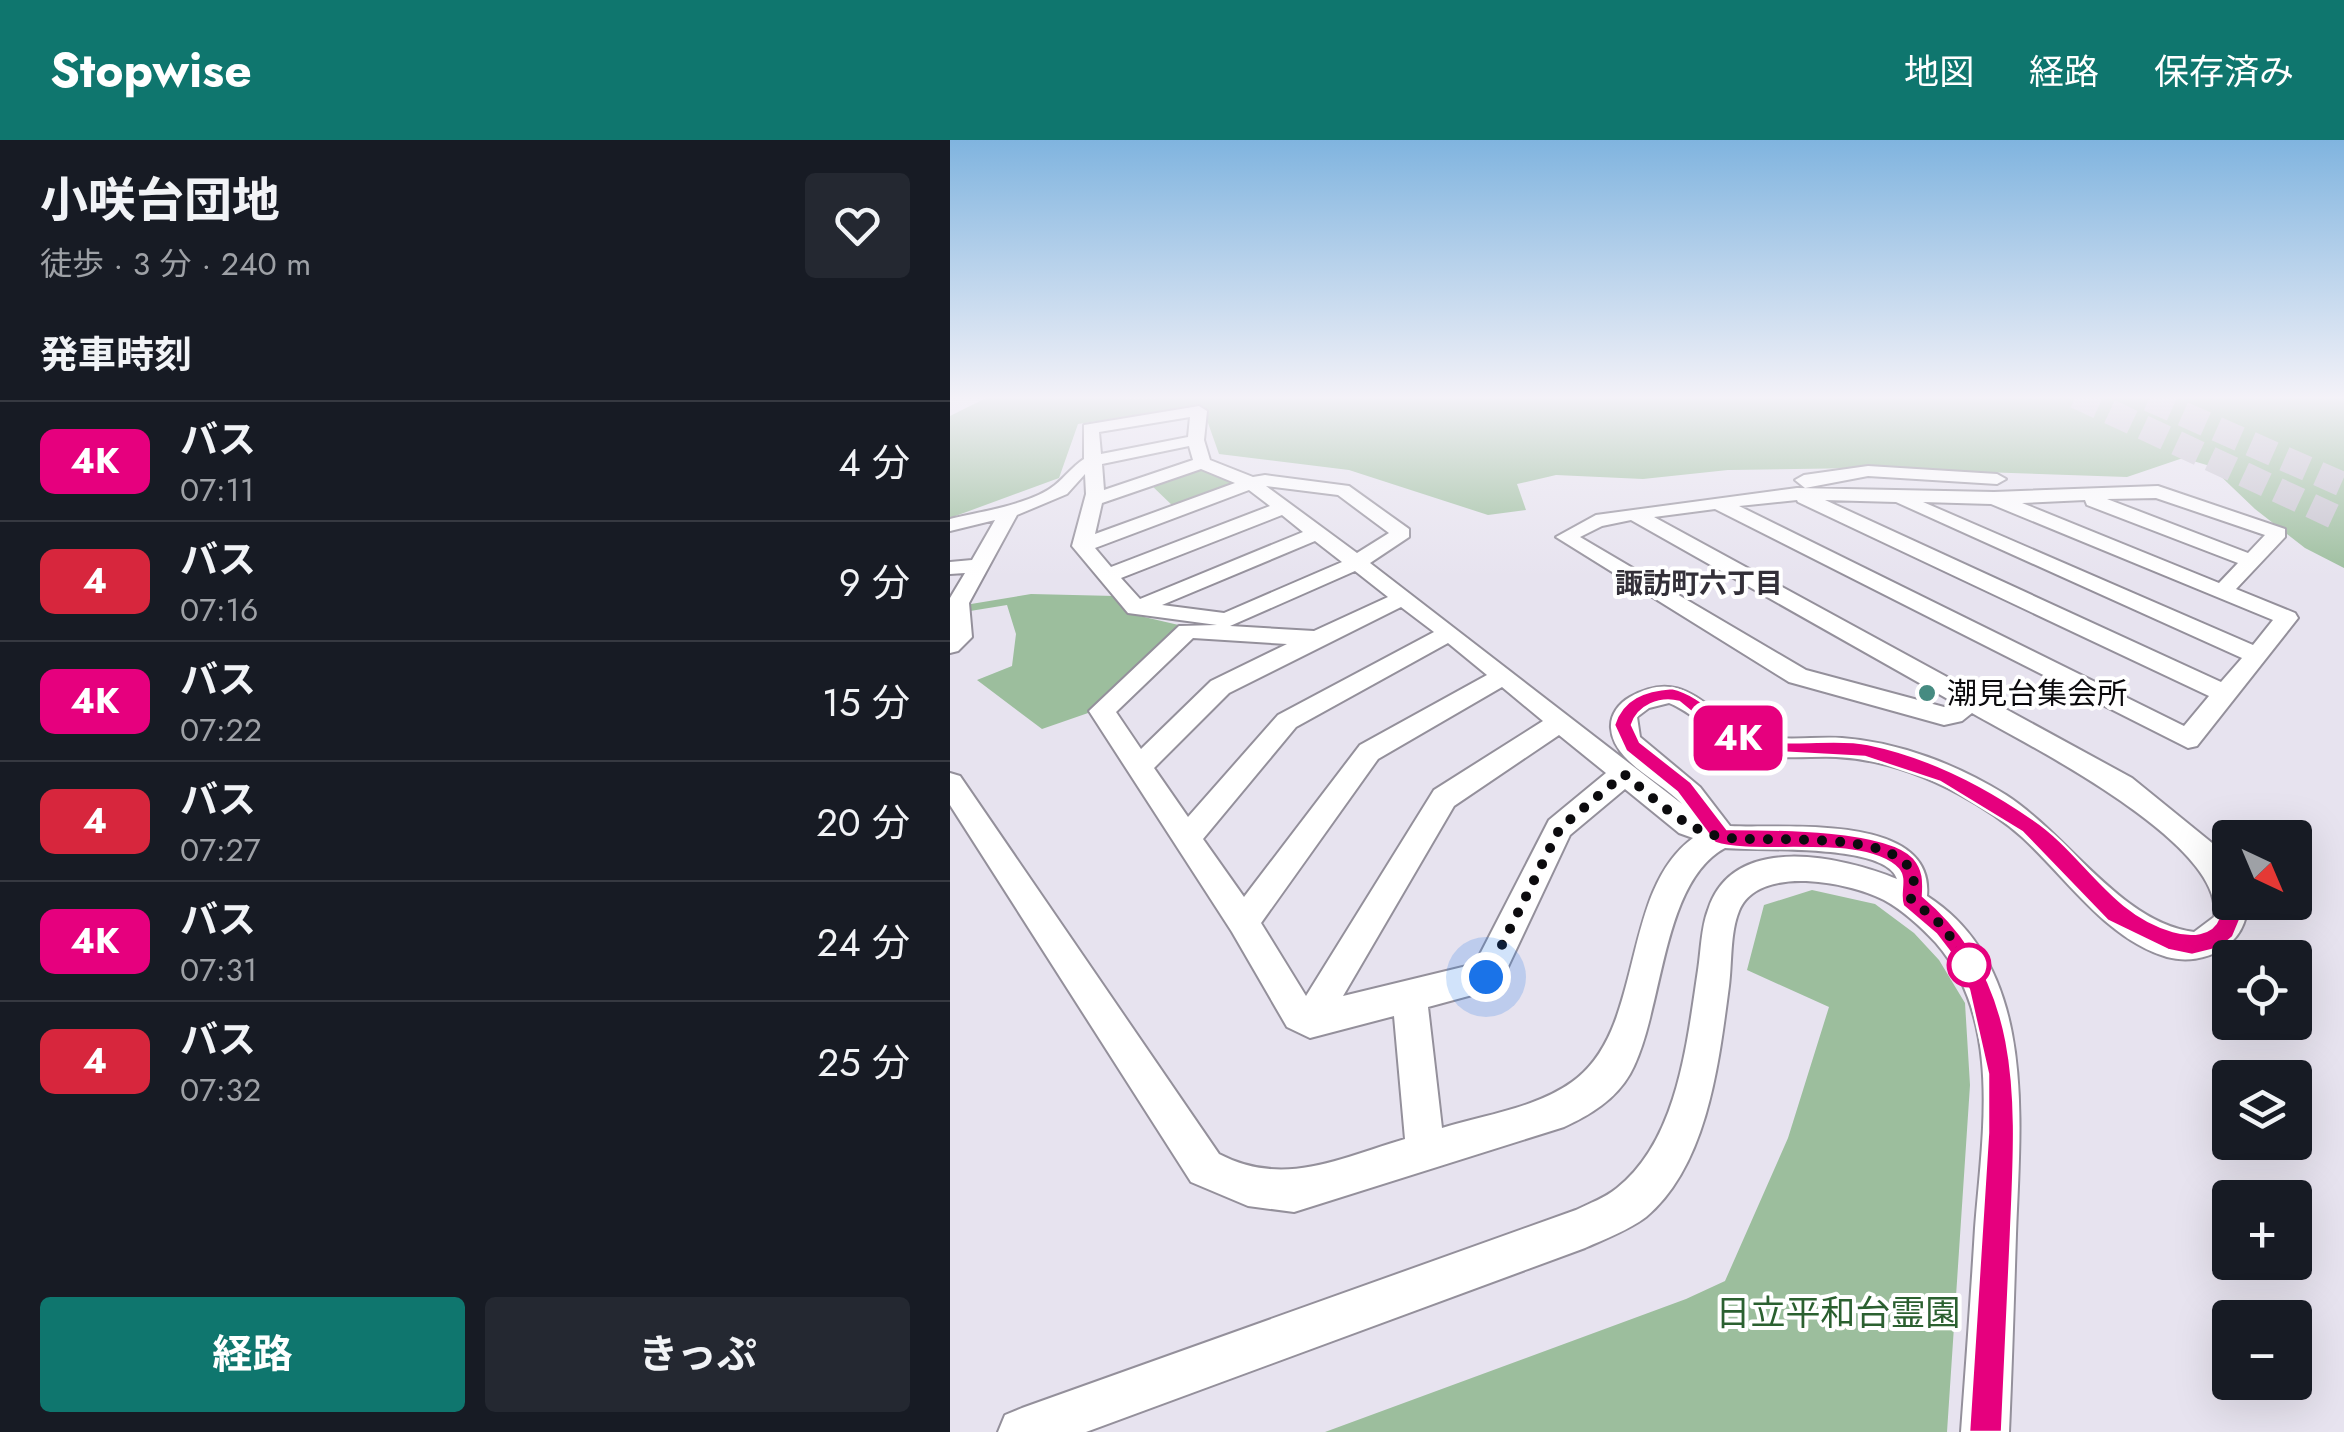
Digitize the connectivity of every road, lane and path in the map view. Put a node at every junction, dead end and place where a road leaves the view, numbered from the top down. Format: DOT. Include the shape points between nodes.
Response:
graph roads {
  1 [pos="1092,456"];
  2 [pos="1119,456"];
  3 [pos="1200,456"];
  4 [pos="1092,462"];
  5 [pos="1202,463"];
  6 [pos="1251,483"];
  7 [pos="1802,494"];
  8 [pos="1894,496"];
  9 [pos="2093,496"];
  10 [pos="1994,498"];
  11 [pos="1094,500"];
  12 [pos="1718,503"];
  13 [pos="1282,508"];
  14 [pos="1010,511"];
  15 [pos="1634,514"];
  16 [pos="950,525"];
  17 [pos="1316,533"];
  18 [pos="1082,546"];
  19 [pos="2251,561"];
  20 [pos="1356,563"];
  21 [pos="980,564"];
  22 [pos="950,568"];
  23 [pos="1106,576"];
  24 [pos="2222,592"];
  25 [pos="1403,598"];
  26 [pos="954,604"];
  27 [pos="1136,608"];
  28 [pos="1450,633"];
  29 [pos="1317,638"];
  30 [pos="950,646"];
  31 [pos="2256,655"];
  32 [pos="1503,676"];
  33 [pos="2224,694"];
  34 [pos="1972,700"];
  35 [pos="1560,722"];
  36 [pos="1141,765"];
  37 [pos="1624,774"];
  38 [pos="950,783"];
  39 [pos="1722,837"];
  40 [pos="1187,838"];
  41 [pos="2212,864"];
  42 [pos="1911,899"];
  43 [pos="2229,920"];
  44 [pos="1243,922"];
  45 [pos="1410,998"];
  46 [pos="1310,1021"];
  47 [pos="1424,1152"];
  48 [pos="1022,1432"];
  49 [pos="1986,1432"];
  1 -- 4 [label="street"];
  2 -- 4 [label="street"];
  3 -- 5 [label="street"];
  4 -- 11 [label="street"];
  4 -- 14 [label="street" via="1061,490"];
  5 -- 6 [label="street"];
  5 -- 11 [label="street"];
  6 -- 13 [label="street"];
  6 -- 18 [label="street"];
  6 -- 20 [label="street" via="1343,490 1402,532"];
  7 -- 8 [label="street"];
  7 -- 9 [label="street" via="1804,480 1868,471 1975,480 2077,478"];
  7 -- 12 [label="street"];
  7 -- 33 [label="street"];
  8 -- 10 [label="street"];
  8 -- 31 [label="street"];
  9 -- 10 [label="street"];
  9 -- 19 [label="street"];
  9 -- 19 [label="street" via="2166,493 2278,533"];
  10 -- 24 [label="street"];
  11 -- 18 [label="street"];
  12 -- 15 [label="street"];
  12 -- 33 [label="street" via="2188,739"];
  13 -- 17 [label="street"];
  13 -- 23 [label="street"];
  14 -- 16 [label="street"];
  14 -- 21 [label="street"];
  15 -- 34 [label="street"];
  15 -- 34 [label="street" via="1596,521 1566,537 1811,682 1944,716"];
  17 -- 20 [label="street"];
  17 -- 27 [label="street"];
  18 -- 23 [label="street"];
  19 -- 24 [label="street"];
  20 -- 25 [label="street"];
  20 -- 27 [label="street" via="1227,620"];
  21 -- 22 [label="street"];
  21 -- 26 [label="street"];
  23 -- 27 [label="street"];
  24 -- 31 [label="street" via="2286,618"];
  25 -- 28 [label="street"];
  25 -- 29 [label="street"];
  26 -- 30 [label="street" via="961,637"];
  28 -- 32 [label="street"];
  28 -- 40 [label="street" via="1287,722"];
  29 -- 36 [label="street" via="1220,687"];
  29 -- 36 [label="street" via="1187,631 1102,711"];
  31 -- 33 [label="street"];
  32 -- 35 [label="street"];
  32 -- 44 [label="street" via="1369,752"];
  34 -- 41 [label="street" via="2083,760 2152,808"];
  35 -- 37 [label="street"];
  35 -- 46 [label="street" via="1444,798"];
  36 -- 40 [label="street"];
  37 -- 39 [label="street" via="1689,825"];
  37 -- 45 [label="street" via="1560,828 1486,977"];
  38 -- 47 [label="street" via="1205,1168 1234,1185 1294,1192"];
  39 -- 42 [label="street" via="1877,849 1904,862 1913,876"];
  39 -- 43 [label="street" via="1684,787 1626,736 1627,712 1638,703 1652,696 1685,697 1747,742 1866,750 1947,777 2029,826 2116,914 2168,940 2212,941"];
  39 -- 47 [label="street" via="1694,852 1672,886 1618,1060 1604,1082 1551,1114"];
  40 -- 44 [label="street"];
  42 -- 48 [label="street" via="1850,875 1794,869 1748,878 1733,891 1723,910 1692,1093 1658,1176 1631,1203"];
  42 -- 49 [label="street" via="1960,948 1981,988 2001,1074"];
  44 -- 46 [label="street" via="1299,1014"];
  45 -- 46 [label="street"];
  45 -- 47 [label="street"];
}
